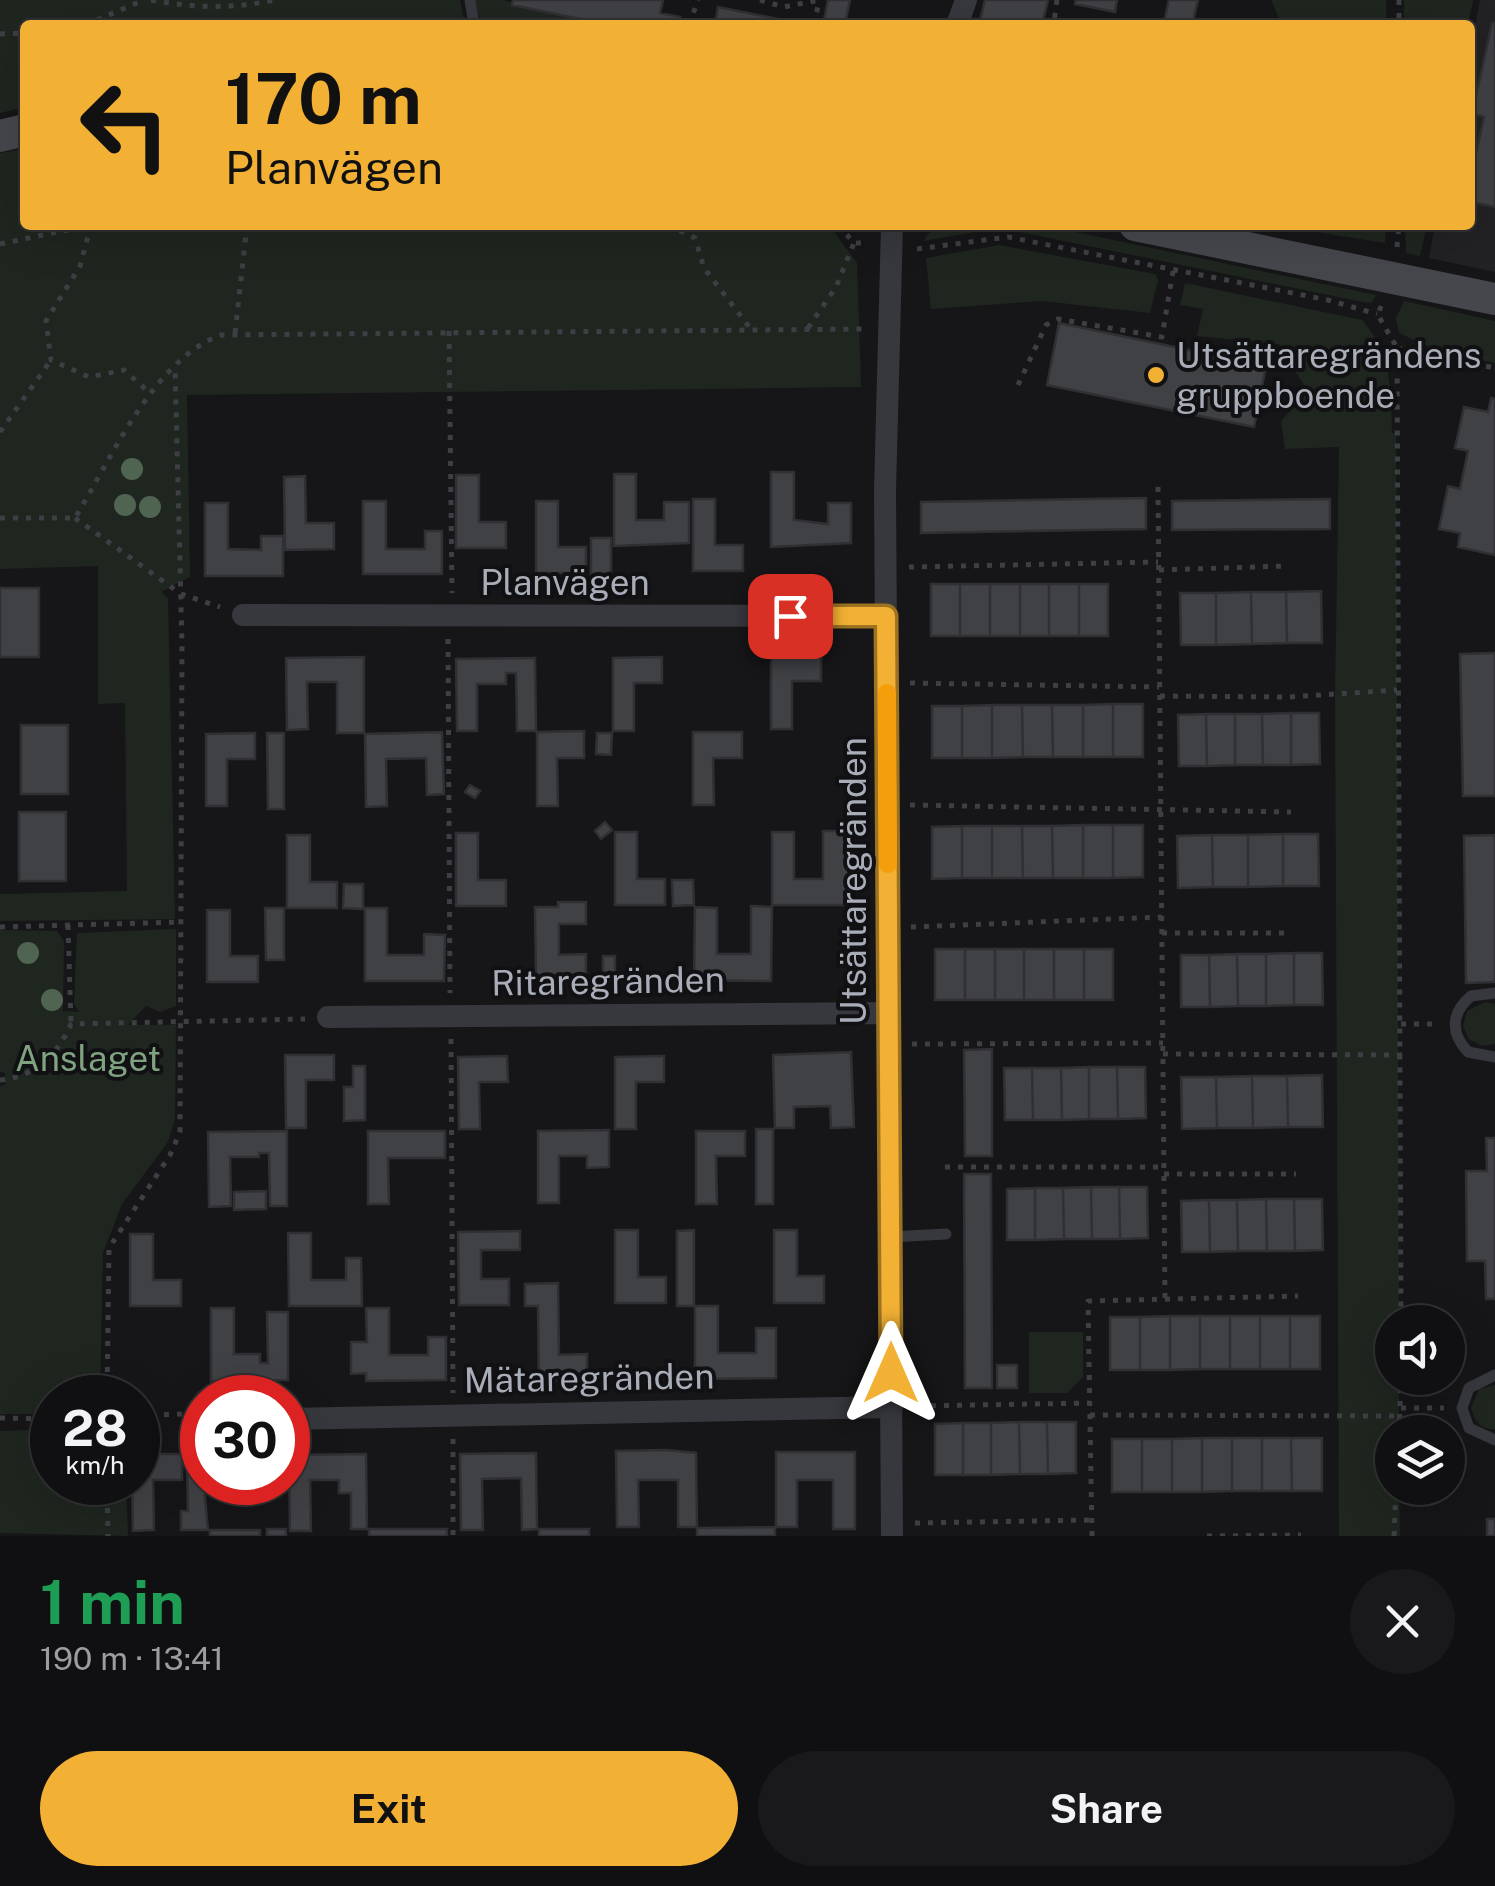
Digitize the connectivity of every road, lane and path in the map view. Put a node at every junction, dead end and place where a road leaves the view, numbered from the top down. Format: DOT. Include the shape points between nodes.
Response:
graph roads {
  1 [pos="148,0"];
  2 [pos="275,0"];
  3 [pos="760,0"];
  4 [pos="819,0"];
  5 [pos="97,20"];
  6 [pos="67,230"];
  7 [pos="90,230"];
  8 [pos="247,230"];
  9 [pos="687,230"];
  10 [pos="842,230"];
  11 [pos="892,230"];
  12 [pos="1158,230"];
  13 [pos="0,244"];
  14 [pos="921,249"];
  15 [pos="1174,270"];
  16 [pos="1495,299"];
  17 [pos="1378,315"];
  18 [pos="808,328"];
  19 [pos="752,329"];
  20 [pos="449,331"];
  21 [pos="887,331"];
  22 [pos="235,334"];
  23 [pos="50,360"];
  24 [pos="175,366"];
  25 [pos="1495,368"];
  26 [pos="1018,385"];
  27 [pos="151,394"];
  28 [pos="0,432"];
  29 [pos="1158,487"];
  30 [pos="0,518"];
  31 [pos="75,518"];
  32 [pos="1158,562"];
  33 [pos="1286,566"];
  34 [pos="886,568"];
  35 [pos="1159,570"];
  36 [pos="180,594"];
  37 [pos="244,615"];
  38 [pos="886,616"];
  39 [pos="449,617"];
  40 [pos="887,683"];
  41 [pos="1160,686"];
  42 [pos="1397,690"];
  43 [pos="1160,696"];
  44 [pos="887,805"];
  45 [pos="1161,808"];
  46 [pos="1292,812"];
  47 [pos="1162,918"];
  48 [pos="182,922"];
  49 [pos="68,925"];
  50 [pos="0,927"];
  51 [pos="888,928"];
  52 [pos="1292,933"];
  53 [pos="1162,934"];
  54 [pos="1495,993"];
  55 [pos="889,1014"];
  56 [pos="328,1017"];
  57 [pos="450,1018"];
  58 [pos="180,1022"];
  59 [pos="70,1024"];
  60 [pos="1401,1024"];
  61 [pos="1454,1024"];
  62 [pos="1163,1042"];
  63 [pos="889,1044"];
  64 [pos="1163,1054"];
  65 [pos="1402,1056"];
  66 [pos="1495,1057"];
  67 [pos="0,1080"];
  68 [pos="945,1167"];
  69 [pos="1164,1170"];
  70 [pos="1296,1174"];
  71 [pos="946,1234"];
  72 [pos="890,1237"];
  73 [pos="1298,1296"];
  74 [pos="1165,1300"];
  75 [pos="1401,1305"];
  76 [pos="107,1375"];
  77 [pos="1495,1375"];
  78 [pos="1400,1395"];
  79 [pos="1090,1403"];
  80 [pos="892,1407"];
  81 [pos="1462,1408"];
  82 [pos="1400,1412"];
  83 [pos="1090,1415"];
  84 [pos="1400,1415"];
  85 [pos="453,1416"];
  86 [pos="0,1418"];
  87 [pos="30,1419"];
  88 [pos="310,1419"];
  89 [pos="1495,1440"];
  90 [pos="107,1505"];
  91 [pos="1395,1505"];
  92 [pos="1092,1520"];
  93 [pos="892,1530"];
  94 [pos="108,1536"];
  95 [pos="453,1536"];
  96 [pos="1092,1536"];
  97 [pos="1208,1536"];
  98 [pos="1301,1536"];
  99 [pos="1394,1536"];
  1 -- 2 [label="path" via="186,6"];
  1 -- 5 [label="path"];
  3 -- 4 [label="path" via="784,7"];
  6 -- 13 [label="path"];
  7 -- 23 [label="path" via="80,266 46,321"];
  8 -- 22 [label="path"];
  9 -- 19 [label="path" via="704,268"];
  10 -- 18 [label="path" via="854,243 836,288"];
  11 -- 21 [label="street, Utsättaregränden"];
  12 -- 16 [label="street"];
  14 -- 15 [label="path" via="1008,238"];
  15 -- 17 [label="path"];
  15 -- 26 [label="path" via="1162,337 1058,319 1046,325"];
  18 -- 19 [label="path"];
  18 -- 21 [label="path"];
  19 -- 20 [label="path"];
  20 -- 22 [label="path"];
  20 -- 39 [label="path"];
  21 -- 34 [label="street, Utsättaregränden"];
  22 -- 24 [label="path" via="193,347"];
  23 -- 27 [label="path" via="89,377 124,370"];
  23 -- 28 [label="path"];
  24 -- 27 [label="path"];
  24 -- 36 [label="path"];
  25 -- 42 [label="path" via="1397,348"];
  27 -- 31 [label="path"];
  29 -- 32 [label="path"];
  30 -- 31 [label="path"];
  31 -- 36 [label="path"];
  32 -- 34 [label="path"];
  32 -- 35 [label="path"];
  33 -- 35 [label="path"];
  34 -- 38 [label="street, Utsättaregränden"];
  35 -- 41 [label="path"];
  36 -- 37 [label="path"];
  36 -- 48 [label="path"];
  37 -- 39 [label="street, Planvägen"];
  38 -- 39 [label="street, Planvägen"];
  38 -- 40 [label="street, Utsättaregränden"];
  39 -- 57 [label="path"];
  40 -- 41 [label="path"];
  40 -- 44 [label="street, Utsättaregränden"];
  41 -- 43 [label="path"];
  42 -- 43 [label="path"];
  42 -- 60 [label="path"];
  43 -- 45 [label="path"];
  44 -- 45 [label="path"];
  44 -- 51 [label="street, Utsättaregränden"];
  45 -- 46 [label="path"];
  45 -- 47 [label="path"];
  47 -- 51 [label="path"];
  47 -- 53 [label="path"];
  48 -- 49 [label="path"];
  48 -- 58 [label="path"];
  49 -- 50 [label="path"];
  49 -- 59 [label="path"];
  51 -- 55 [label="street, Utsättaregränden"];
  52 -- 53 [label="path"];
  53 -- 62 [label="path"];
  54 -- 61 [label="lane" via="1471,996"];
  55 -- 57 [label="street, Ritaregränden"];
  55 -- 63 [label="street, Utsättaregränden"];
  56 -- 57 [label="street, Ritaregränden"];
  56 -- 58 [label="path"];
  57 -- 85 [label="path"];
  58 -- 59 [label="path"];
  58 -- 76 [label="path" via="180,1132 108,1248"];
  59 -- 67 [label="path" via="59,1053"];
  60 -- 61 [label="path"];
  60 -- 65 [label="path"];
  61 -- 66 [label="lane" via="1468,1052"];
  62 -- 63 [label="path"];
  62 -- 64 [label="path"];
  63 -- 72 [label="street, Utsättaregränden"];
  64 -- 65 [label="path"];
  64 -- 69 [label="path"];
  65 -- 75 [label="path"];
  68 -- 69 [label="path"];
  69 -- 70 [label="path"];
  69 -- 74 [label="path"];
  71 -- 72 [label="lane"];
  72 -- 80 [label="street, Utsättaregränden"];
  73 -- 74 [label="path"];
  74 -- 79 [label="path" via="1088,1302"];
  77 -- 81 [label="lane" via="1469,1388"];
  78 -- 82 [label="path"];
  79 -- 80 [label="path"];
  79 -- 83 [label="path"];
  80 -- 85 [label="street, Mätaregränden"];
  80 -- 93 [label="street, Utsättaregränden"];
  81 -- 82 [label="path"];
  81 -- 89 [label="lane" via="1469,1428"];
  82 -- 83 [label="path"];
  82 -- 84 [label="path"];
  83 -- 92 [label="path"];
  85 -- 88 [label="street, Mätaregränden"];
  85 -- 95 [label="path"];
  86 -- 87 [label="path"];
  90 -- 94 [label="path"];
  91 -- 99 [label="path"];
  92 -- 93 [label="path"];
  92 -- 96 [label="path"];
  97 -- 98 [label="path"];
}
